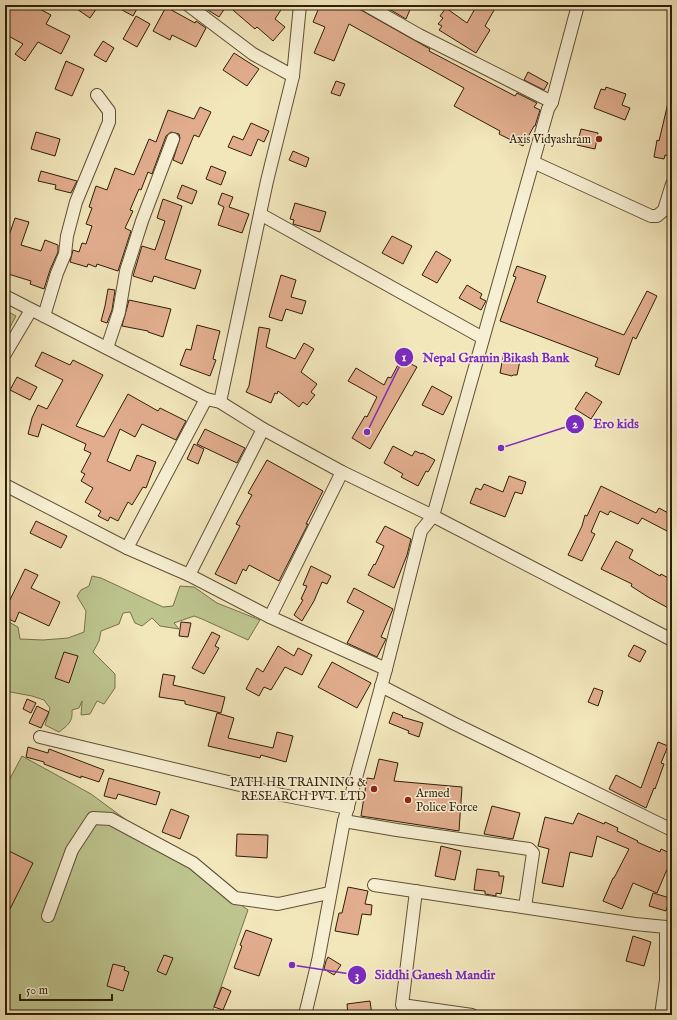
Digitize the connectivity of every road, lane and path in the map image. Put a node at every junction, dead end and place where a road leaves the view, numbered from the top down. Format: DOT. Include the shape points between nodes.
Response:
graph roads {
  1 [pos="188,5"];
  2 [pos="300,5"];
  3 [pos="366,5"];
  4 [pos="578,5"];
  5 [pos="293,76"];
  6 [pos="97,95"];
  7 [pos="552,102"];
  8 [pos="174,139"];
  9 [pos="533,162"];
  10 [pos="672,184"];
  11 [pos="260,214"];
  12 [pos="5,296"];
  13 [pos="31,310"];
  14 [pos="44,316"];
  15 [pos="483,338"];
  16 [pos="108,348"];
  17 [pos="5,354"];
  18 [pos="206,399"];
  19 [pos="220,402"];
  20 [pos="263,429"];
  21 [pos="342,472"];
  22 [pos="5,485"];
  23 [pos="433,516"];
  24 [pos="126,548"];
  25 [pos="189,576"];
  26 [pos="270,617"];
  27 [pos="672,640"];
  28 [pos="386,669"];
  29 [pos="381,686"];
  30 [pos="40,737"];
  31 [pos="348,808"];
  32 [pos="344,821"];
  33 [pos="672,830"];
  34 [pos="374,885"];
  35 [pos="416,891"];
  36 [pos="329,893"];
  37 [pos="525,907"];
  38 [pos="48,916"];
  39 [pos="305,1015"];
  40 [pos="472,1015"];
  41 [pos="660,1015"];
  1 -- 5 [label="street" via="253,54"];
  2 -- 5 [label="street"];
  3 -- 7 [label="street" via="419,36"];
  4 -- 7 [label="street"];
  5 -- 11 [label="street"];
  6 -- 14 [label="street" via="109,111 109,122 76,202 65,254"];
  7 -- 9 [label="street"];
  8 -- 16 [label="street" via="142,221 126,271 119,312"];
  9 -- 10 [label="street" via="651,216 657,216 664,210"];
  9 -- 15 [label="street"];
  11 -- 15 [label="street"];
  11 -- 19 [label="street"];
  12 -- 13 [label="street"];
  13 -- 14 [label="street"];
  13 -- 17 [label="street"];
  14 -- 16 [label="street"];
  15 -- 23 [label="street"];
  16 -- 18 [label="street"];
  18 -- 19 [label="street"];
  18 -- 24 [label="street"];
  19 -- 20 [label="street"];
  20 -- 21 [label="street"];
  20 -- 25 [label="street"];
  21 -- 23 [label="street"];
  21 -- 26 [label="street"];
  22 -- 24 [label="street"];
  23 -- 27 [label="street"];
  23 -- 28 [label="street" via="421,531"];
  24 -- 25 [label="street"];
  25 -- 26 [label="street"];
  26 -- 28 [label="street"];
  28 -- 29 [label="street"];
  29 -- 31 [label="street"];
  29 -- 33 [label="street"];
  30 -- 31 [label="street" via="282,795"];
  31 -- 32 [label="street"];
  32 -- 36 [label="street"];
  32 -- 37 [label="street" via="528,848 533,853"];
  34 -- 35 [label="street"];
  35 -- 37 [label="street"];
  35 -- 40 [label="street" via="402,1005"];
  36 -- 38 [label="street" via="278,904 236,898 193,863 111,819 93,818 72,850"];
  36 -- 39 [label="street" via="318,961"];
  37 -- 41 [label="street" via="666,927 666,980"];
}
